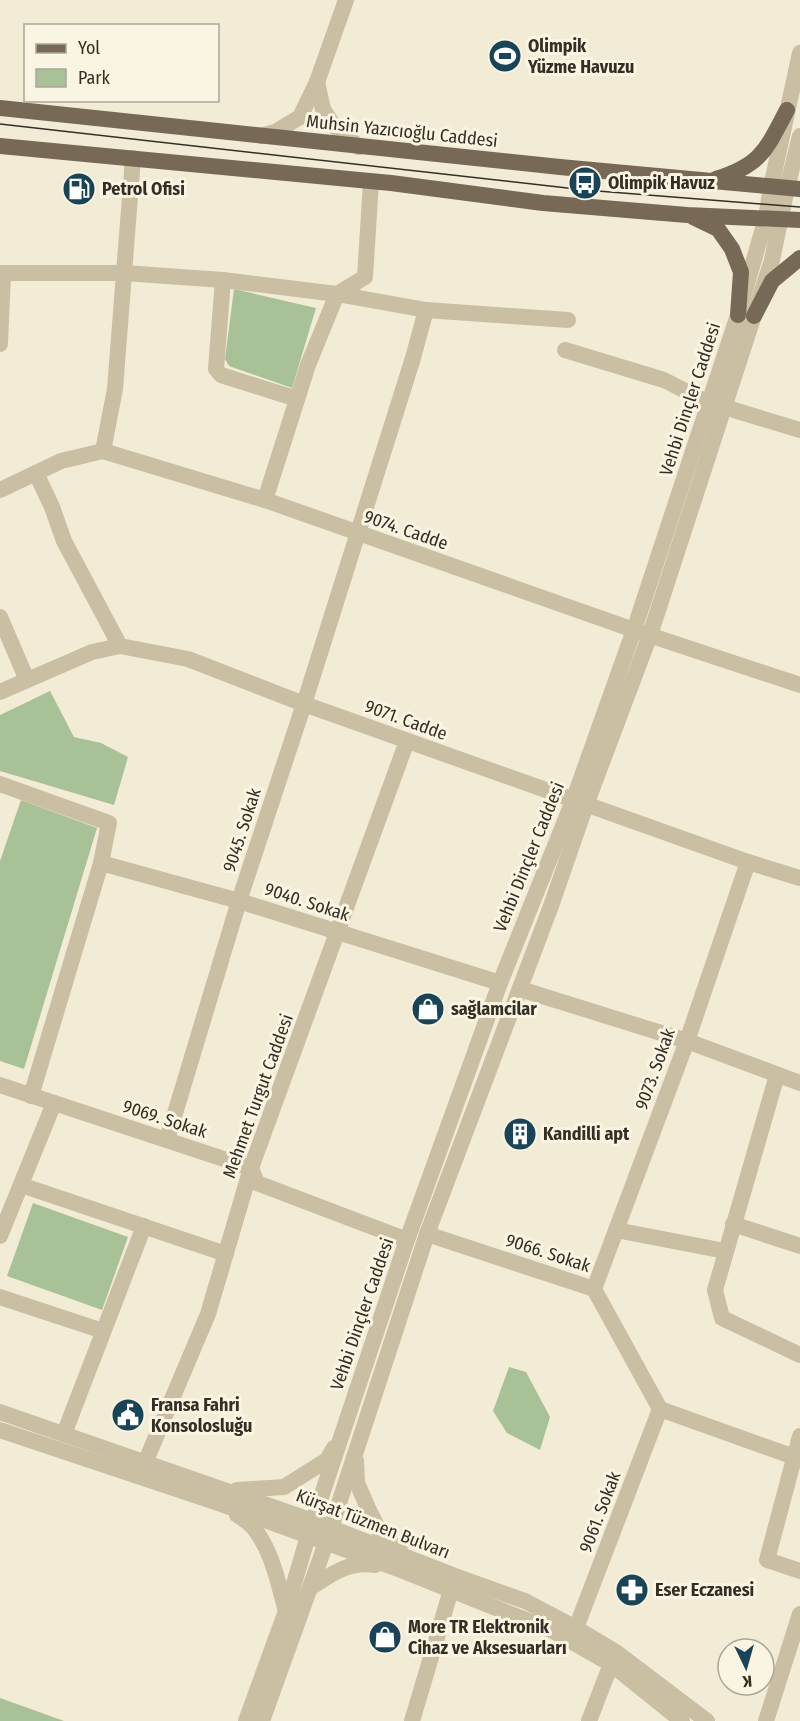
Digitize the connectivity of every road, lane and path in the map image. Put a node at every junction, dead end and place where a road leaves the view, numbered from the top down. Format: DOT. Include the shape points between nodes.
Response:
graph roads {
  1 [pos="346,0"];
  2 [pos="800,53"];
  3 [pos="317,82"];
  4 [pos="0,108"];
  5 [pos="788,110"];
  6 [pos="261,136"];
  7 [pos="800,136"];
  8 [pos="0,146"];
  9 [pos="360,147"];
  10 [pos="133,158"];
  11 [pos="709,181"];
  12 [pos="371,182"];
  13 [pos="786,188"];
  14 [pos="687,214"];
  15 [pos="774,218"];
  16 [pos="800,220"];
  17 [pos="800,258"];
  18 [pos="124,273"];
  19 [pos="1,274"];
  20 [pos="223,280"];
  21 [pos="337,294"];
  22 [pos="426,310"];
  23 [pos="746,315"];
  24 [pos="568,320"];
  25 [pos="0,344"];
  26 [pos="565,350"];
  27 [pos="297,399"];
  28 [pos="717,405"];
  29 [pos="800,430"];
  30 [pos="103,451"];
  31 [pos="36,473"];
  32 [pos="0,490"];
  33 [pos="265,500"];
  34 [pos="357,533"];
  35 [pos="0,617"];
  36 [pos="642,633"];
  37 [pos="120,646"];
  38 [pos="27,680"];
  39 [pos="800,685"];
  40 [pos="0,692"];
  41 [pos="304,704"];
  42 [pos="407,741"];
  43 [pos="0,783"];
  44 [pos="580,803"];
  45 [pos="748,862"];
  46 [pos="101,863"];
  47 [pos="800,878"];
  48 [pos="239,901"];
  49 [pos="338,932"];
  50 [pos="500,983"];
  51 [pos="520,989"];
  52 [pos="687,1041"];
  53 [pos="777,1075"];
  54 [pos="800,1083"];
  55 [pos="0,1085"];
  56 [pos="31,1096"];
  57 [pos="54,1103"];
  58 [pos="167,1140"];
  59 [pos="251,1168"];
  60 [pos="21,1185"];
  61 [pos="732,1224"];
  62 [pos="144,1226"];
  63 [pos="616,1230"];
  64 [pos="427,1234"];
  65 [pos="0,1236"];
  66 [pos="407,1240"];
  67 [pos="800,1246"];
  68 [pos="725,1251"];
  69 [pos="226,1254"];
  70 [pos="594,1289"];
  71 [pos="0,1297"];
  72 [pos="104,1331"];
  73 [pos="800,1355"];
  74 [pos="660,1410"];
  75 [pos="0,1412"];
  76 [pos="344,1428"];
  77 [pos="0,1430"];
  78 [pos="64,1434"];
  79 [pos="800,1436"];
  80 [pos="356,1450"];
  81 [pos="797,1458"];
  82 [pos="146,1463"];
  83 [pos="223,1498"];
  84 [pos="310,1528"];
  85 [pos="328,1535"];
  86 [pos="405,1564"];
  87 [pos="800,1571"];
  88 [pos="310,1588"];
  89 [pos="451,1590"];
  90 [pos="286,1611"];
  91 [pos="800,1614"];
  92 [pos="576,1628"];
  93 [pos="611,1664"];
  94 [pos="246,1721"];
  95 [pos="262,1721"];
  96 [pos="412,1721"];
  97 [pos="589,1721"];
  98 [pos="682,1721"];
  99 [pos="707,1721"];
  100 [pos="766,1721"];
  1 -- 3 [label="street"];
  2 -- 5 [label="street"];
  3 -- 6 [label="street" via="300,117"];
  3 -- 9 [label="street" via="323,109 334,126"];
  4 -- 6 [label="main road, Muhsin Yazıcıoğlu Caddesi"];
  5 -- 11 [label="main road" via="756,160 736,173"];
  5 -- 13 [label="street"];
  6 -- 9 [label="main road, Muhsin Yazıcıoğlu Caddesi"];
  7 -- 13 [label="street"];
  8 -- 10 [label="main road"];
  9 -- 11 [label="main road, Muhsin Yazıcıoğlu Caddesi"];
  10 -- 12 [label="main road"];
  10 -- 18 [label="street"];
  11 -- 13 [label="main road, Muhsin Yazıcıoğlu Caddesi"];
  12 -- 14 [label="main road" via="543,203"];
  12 -- 21 [label="street" via="365,277"];
  13 -- 15 [label="street, Vehbi Dinçler Caddesi"];
  14 -- 15 [label="main road"];
  14 -- 23 [label="main road" via="718,229 732,249 741,272"];
  15 -- 16 [label="main road"];
  15 -- 23 [label="street, Vehbi Dinçler Caddesi"];
  17 -- 23 [label="main road" via="772,281"];
  18 -- 19 [label="street"];
  18 -- 20 [label="street"];
  18 -- 30 [label="street" via="115,389"];
  19 -- 25 [label="street"];
  20 -- 21 [label="street"];
  20 -- 27 [label="street" via="216,369 221,375"];
  21 -- 22 [label="street"];
  21 -- 27 [label="street"];
  22 -- 24 [label="street"];
  22 -- 34 [label="street, 9045. Sokak"];
  23 -- 28 [label="street, Vehbi Dinçler Caddesi"];
  26 -- 28 [label="street" via="664,380"];
  27 -- 33 [label="street"];
  28 -- 29 [label="street"];
  28 -- 36 [label="street, Vehbi Dinçler Caddesi"];
  30 -- 31 [label="street" via="61,461"];
  30 -- 33 [label="street, 9074. Cadde"];
  31 -- 32 [label="street"];
  31 -- 37 [label="street" via="64,541"];
  33 -- 34 [label="street, 9074. Cadde"];
  34 -- 36 [label="street, 9074. Cadde"];
  34 -- 41 [label="street, 9045. Sokak"];
  35 -- 38 [label="street"];
  36 -- 39 [label="street, 9074. Cadde"];
  36 -- 44 [label="street, Vehbi Dinçler Caddesi"];
  37 -- 38 [label="street, 9071. Cadde" via="92,652"];
  37 -- 41 [label="street, 9071. Cadde" via="188,659"];
  38 -- 40 [label="street, 9071. Cadde"];
  41 -- 42 [label="street, 9071. Cadde"];
  41 -- 48 [label="street, 9045. Sokak"];
  42 -- 44 [label="street, 9071. Cadde"];
  42 -- 49 [label="street, Mehmet Turgut Caddesi"];
  43 -- 46 [label="street" via="109,823"];
  44 -- 45 [label="street, 9071. Cadde"];
  44 -- 50 [label="street, Vehbi Dinçler Caddesi"];
  44 -- 51 [label="street"];
  45 -- 47 [label="street, 9071. Cadde"];
  45 -- 52 [label="street, 9073. Sokak"];
  46 -- 48 [label="street, 9040. Sokak"];
  46 -- 56 [label="street"];
  48 -- 49 [label="street, 9040. Sokak"];
  48 -- 58 [label="street, 9045. Sokak"];
  49 -- 50 [label="street, 9040. Sokak"];
  49 -- 59 [label="street, Mehmet Turgut Caddesi"];
  50 -- 66 [label="street, Vehbi Dinçler Caddesi"];
  51 -- 52 [label="street"];
  51 -- 64 [label="street"];
  52 -- 53 [label="street"];
  52 -- 63 [label="street, 9073. Sokak"];
  53 -- 54 [label="street"];
  53 -- 61 [label="street"];
  55 -- 56 [label="street, 9069. Sokak"];
  56 -- 57 [label="street, 9069. Sokak"];
  57 -- 58 [label="street, 9069. Sokak"];
  57 -- 60 [label="street"];
  58 -- 59 [label="street, 9069. Sokak"];
  59 -- 66 [label="street" via="257,1184"];
  59 -- 69 [label="street, Mehmet Turgut Caddesi"];
  60 -- 62 [label="street"];
  60 -- 65 [label="street"];
  61 -- 67 [label="street"];
  61 -- 68 [label="street"];
  62 -- 69 [label="street"];
  62 -- 72 [label="street"];
  63 -- 68 [label="street"];
  63 -- 70 [label="street, 9073. Sokak"];
  64 -- 70 [label="street, 9066. Sokak"];
  64 -- 80 [label="street"];
  66 -- 76 [label="street, Vehbi Dinçler Caddesi"];
  68 -- 73 [label="street" via="714,1290 722,1318"];
  69 -- 82 [label="street, Mehmet Turgut Caddesi" via="208,1314"];
  70 -- 74 [label="street, 9066. Sokak"];
  71 -- 72 [label="street"];
  72 -- 78 [label="street"];
  74 -- 81 [label="street"];
  74 -- 92 [label="street, 9061. Sokak"];
  75 -- 78 [label="street, Kürşat Tüzmen Bulvarı"];
  76 -- 83 [label="street" via="327,1460 284,1487"];
  76 -- 84 [label="street, Vehbi Dinçler Caddesi"];
  77 -- 83 [label="street, Kürşat Tüzmen Bulvarı"];
  78 -- 82 [label="street, Kürşat Tüzmen Bulvarı"];
  79 -- 81 [label="street"];
  80 -- 85 [label="street"];
  80 -- 86 [label="street" via="357,1483 382,1536"];
  81 -- 87 [label="street" via="767,1560"];
  82 -- 83 [label="street, Kürşat Tüzmen Bulvarı"];
  83 -- 84 [label="street, Kürşat Tüzmen Bulvarı"];
  83 -- 90 [label="street" via="262,1541"];
  84 -- 85 [label="street, Kürşat Tüzmen Bulvarı"];
  84 -- 90 [label="street, Vehbi Dinçler Caddesi"];
  85 -- 86 [label="street, Kürşat Tüzmen Bulvarı"];
  85 -- 88 [label="street"];
  86 -- 88 [label="street" via="361,1563 336,1570"];
  86 -- 89 [label="street, Kürşat Tüzmen Bulvarı"];
  86 -- 92 [label="street, Kürşat Tüzmen Bulvarı" via="525,1601"];
  88 -- 95 [label="street"];
  89 -- 93 [label="street, Kürşat Tüzmen Bulvarı" via="553,1631"];
  89 -- 96 [label="street"];
  90 -- 94 [label="street, Vehbi Dinçler Caddesi"];
  91 -- 100 [label="street"];
  92 -- 99 [label="street, Kürşat Tüzmen Bulvarı" via="616,1652"];
  93 -- 97 [label="street"];
  93 -- 98 [label="street, Kürşat Tüzmen Bulvarı"];
}
